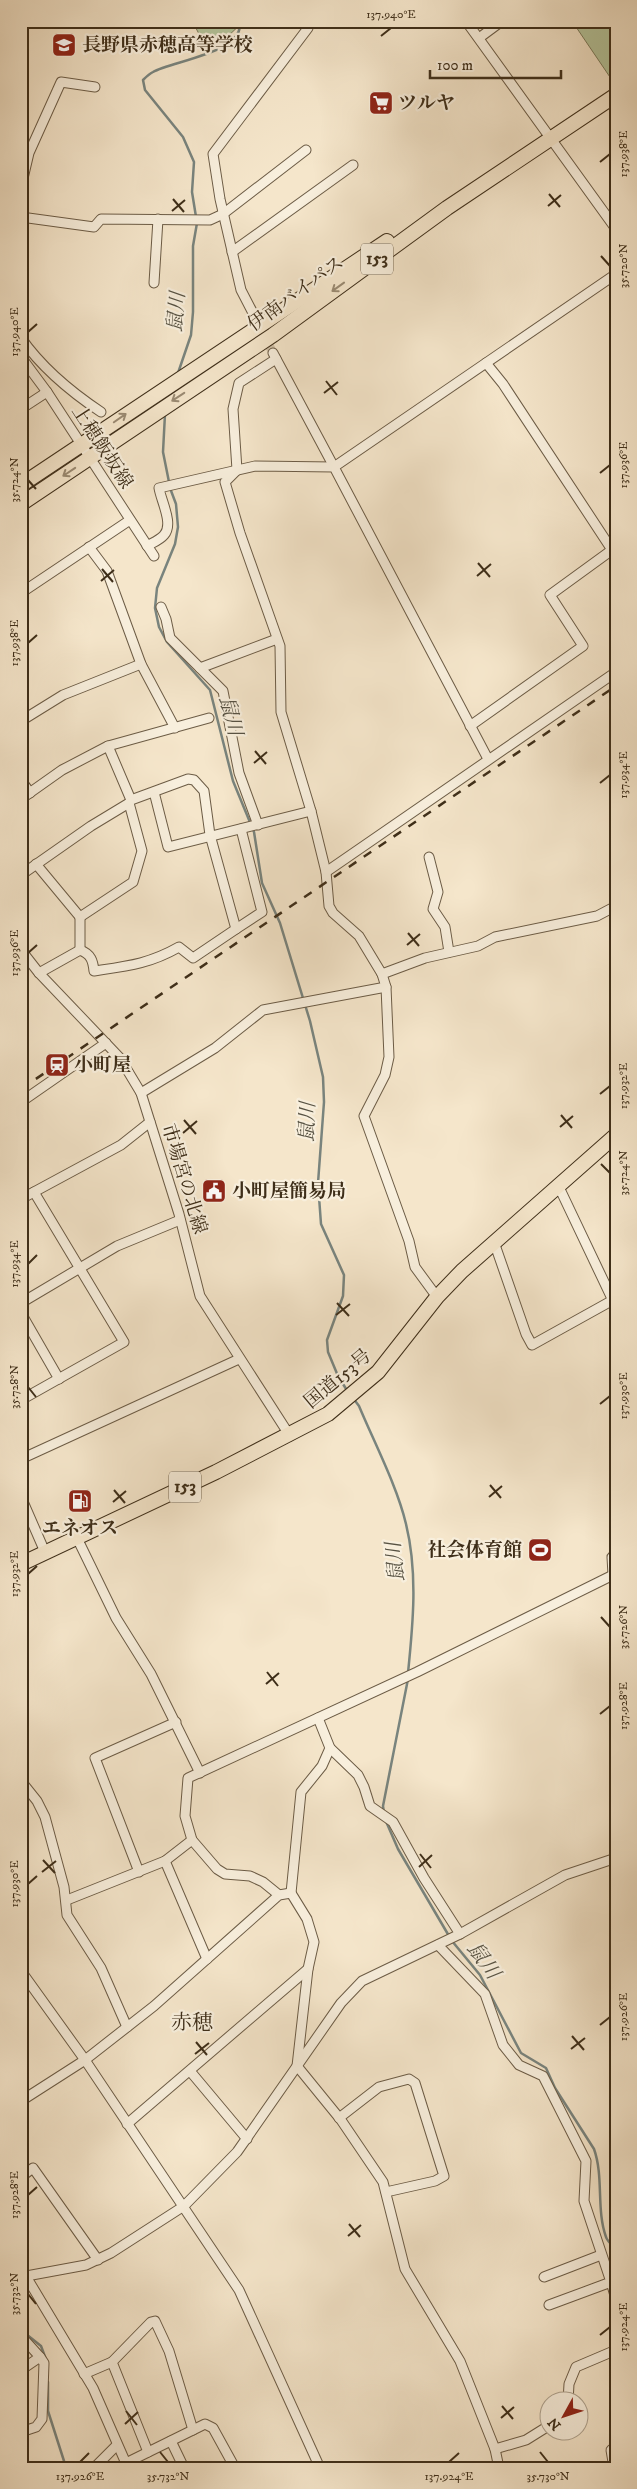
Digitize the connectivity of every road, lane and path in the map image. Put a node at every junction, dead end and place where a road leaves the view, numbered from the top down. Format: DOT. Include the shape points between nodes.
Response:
graph roads {
  1 [pos="309,21"];
  2 [pos="466,21"];
  3 [pos="502,21"];
  4 [pos="479,38"];
  5 [pos="95,87"];
  6 [pos="616,87"];
  7 [pos="616,95"];
  8 [pos="548,136"];
  9 [pos="306,150"];
  10 [pos="353,165"];
  11 [pos="21,187"];
  12 [pos="223,214"];
  13 [pos="21,217"];
  14 [pos="158,219"];
  15 [pos="616,229"];
  16 [pos="232,252"];
  17 [pos="616,274"];
  18 [pos="154,283"];
  19 [pos="255,317"];
  20 [pos="21,338"];
  21 [pos="21,357"];
  22 [pos="486,363"];
  23 [pos="47,392"];
  24 [pos="21,409"];
  25 [pos="100,412"];
  26 [pos="82,445"];
  27 [pos="90,457"];
  28 [pos="334,467"];
  29 [pos="237,470"];
  30 [pos="21,485"];
  31 [pos="21,504"];
  32 [pos="130,520"];
  33 [pos="147,546"];
  34 [pos="89,547"];
  35 [pos="615,551"];
  36 [pos="154,556"];
  37 [pos="21,593"];
  38 [pos="161,607"];
  39 [pos="277,638"];
  40 [pos="141,664"];
  41 [pos="200,668"];
  42 [pos="616,672"];
  43 [pos="209,718"];
  44 [pos="21,720"];
  45 [pos="470,726"];
  46 [pos="175,728"];
  47 [pos="108,746"];
  48 [pos="488,759"];
  49 [pos="21,780"];
  50 [pos="154,792"];
  51 [pos="30,793"];
  52 [pos="21,799"];
  53 [pos="130,802"];
  54 [pos="310,811"];
  55 [pos="258,825"];
  56 [pos="243,828"];
  57 [pos="210,835"];
  58 [pos="429,857"];
  59 [pos="36,864"];
  60 [pos="326,872"];
  61 [pos="21,875"];
  62 [pos="616,906"];
  63 [pos="80,917"];
  64 [pos="236,929"];
  65 [pos="21,950"];
  66 [pos="80,950"];
  67 [pos="449,952"];
  68 [pos="24,960"];
  69 [pos="39,973"];
  70 [pos="382,974"];
  71 [pos="386,987"];
  72 [pos="106,1044"];
  73 [pos="141,1094"];
  74 [pos="21,1102"];
  75 [pos="150,1122"];
  76 [pos="616,1135"];
  77 [pos="558,1185"];
  78 [pos="34,1192"];
  79 [pos="21,1199"];
  80 [pos="180,1220"];
  81 [pos="494,1242"];
  82 [pos="80,1269"];
  83 [pos="437,1297"];
  84 [pos="21,1303"];
  85 [pos="614,1304"];
  86 [pos="21,1313"];
  87 [pos="239,1359"];
  88 [pos="59,1379"];
  89 [pos="21,1400"];
  90 [pos="290,1436"];
  91 [pos="21,1459"];
  92 [pos="21,1497"];
  93 [pos="77,1538"];
  94 [pos="45,1552"];
  95 [pos="616,1554"];
  96 [pos="21,1564"];
  97 [pos="614,1578"];
  98 [pos="318,1718"];
  99 [pos="176,1722"];
  100 [pos="330,1748"];
  101 [pos="200,1772"];
  102 [pos="21,1780"];
  103 [pos="192,1840"];
  104 [pos="616,1858"];
  105 [pos="165,1861"];
  106 [pos="139,1872"];
  107 [pos="291,1893"];
  108 [pos="279,1895"];
  109 [pos="67,1900"];
  110 [pos="458,1935"];
  111 [pos="442,1943"];
  112 [pos="207,1959"];
  113 [pos="308,1969"];
  114 [pos="21,1971"];
  115 [pos="127,2027"];
  116 [pos="85,2060"];
  117 [pos="297,2066"];
  118 [pos="190,2072"];
  119 [pos="21,2101"];
  120 [pos="339,2118"];
  121 [pos="127,2124"];
  122 [pos="247,2139"];
  123 [pos="21,2177"];
  124 [pos="386,2192"];
  125 [pos="184,2206"];
  126 [pos="601,2255"];
  127 [pos="98,2260"];
  128 [pos="23,2274"];
  129 [pos="544,2277"];
  130 [pos="611,2282"];
  131 [pos="616,2299"];
  132 [pos="549,2305"];
  133 [pos="21,2336"];
  134 [pos="616,2350"];
  135 [pos="40,2357"];
  136 [pos="112,2362"];
  137 [pos="21,2370"];
  138 [pos="84,2374"];
  139 [pos="569,2392"];
  140 [pos="193,2430"];
  141 [pos="540,2431"];
  142 [pos="21,2432"];
  143 [pos="171,2441"];
  144 [pos="117,2445"];
  145 [pos="616,2446"];
  146 [pos="495,2450"];
  147 [pos="148,2452"];
  148 [pos="127,2465"];
  149 [pos="94,2468"];
  150 [pos="184,2468"];
  151 [pos="234,2468"];
  152 [pos="320,2468"];
  153 [pos="499,2468"];
  154 [pos="614,2468"];
  1 -- 12 [label="street" via="308,28 213,154"];
  2 -- 4 [label="street"];
  3 -- 4 [label="street"];
  4 -- 8 [label="street"];
  5 -- 11 [label="street" via="62,82 29,154"];
  6 -- 8 [label="highway, 伊南バイパス / 153"];
  7 -- 8 [label="highway, 伊南バイパス / 153"];
  8 -- 15 [label="street"];
  26 -- 8 [label="highway, 伊南バイパス / 153, one-way"];
  8 -- 27 [label="highway, 伊南バイパス / 153, one-way" via="273,335"];
  9 -- 12 [label="street"];
  10 -- 16 [label="street"];
  12 -- 14 [label="street" via="210,220"];
  12 -- 16 [label="street"];
  13 -- 14 [label="street" via="94,227 101,219"];
  14 -- 18 [label="street"];
  16 -- 19 [label="street" via="240,290"];
  17 -- 22 [label="street"];
  20 -- 25 [label="street" via="35,357"];
  21 -- 23 [label="street, 上穂飯坂線"];
  22 -- 28 [label="street"];
  22 -- 35 [label="street"];
  23 -- 24 [label="street"];
  23 -- 26 [label="street, 上穂飯坂線"];
  26 -- 27 [label="street, 上穂飯坂線"];
  26 -- 30 [label="highway, 伊南バイパス / 153"];
  27 -- 31 [label="highway, 伊南バイパス / 153, one-way"];
  27 -- 32 [label="street, 上穂飯坂線"];
  28 -- 29 [label="street" via="255,466"];
  28 -- 29 [label="street" via="275,356 240,383 232,409"];
  28 -- 45 [label="street"];
  29 -- 33 [label="street" via="159,488 167,530 164,537"];
  29 -- 39 [label="street" via="225,482"];
  32 -- 33 [label="street, 上穂飯坂線"];
  32 -- 34 [label="street"];
  33 -- 36 [label="street, 上穂飯坂線"];
  34 -- 37 [label="street"];
  34 -- 40 [label="street" via="107,570"];
  35 -- 45 [label="street" via="550,595 584,646"];
  38 -- 41 [label="street" via="170,638"];
  39 -- 41 [label="street"];
  39 -- 54 [label="street" via="280,646 281,712"];
  40 -- 44 [label="street" via="63,695"];
  40 -- 46 [label="street"];
  41 -- 55 [label="street" via="223,691 239,773"];
  42 -- 48 [label="street"];
  43 -- 46 [label="street"];
  45 -- 48 [label="street"];
  46 -- 47 [label="street"];
  47 -- 51 [label="street" via="62,770"];
  47 -- 53 [label="street"];
  48 -- 60 [label="street"];
  49 -- 51 [label="street"];
  50 -- 53 [label="street"];
  50 -- 57 [label="street" via="168,847"];
  50 -- 57 [label="street" via="188,779 194,780 204,792"];
  51 -- 52 [label="street"];
  53 -- 59 [label="street"];
  53 -- 63 [label="street" via="142,851 133,882"];
  54 -- 55 [label="street"];
  54 -- 60 [label="street"];
  55 -- 56 [label="street"];
  56 -- 57 [label="street"];
  56 -- 64 [label="street" via="262,912"];
  57 -- 64 [label="street"];
  58 -- 67 [label="street" via="438,892 433,909 444,927"];
  59 -- 61 [label="street"];
  59 -- 63 [label="street"];
  60 -- 70 [label="street" via="329,906 333,914 359,936"];
  62 -- 67 [label="street" via="597,916 495,937 478,946"];
  63 -- 66 [label="street"];
  64 -- 66 [label="street" via="193,958 180,946 158,959 94,972 93,960"];
  65 -- 68 [label="street, 市場宮の北線"];
  66 -- 69 [label="street"];
  67 -- 70 [label="street"];
  68 -- 69 [label="street, 市場宮の北線"];
  69 -- 72 [label="street, 市場宮の北線"];
  70 -- 71 [label="street"];
  71 -- 73 [label="street" via="263,1010 215,1048"];
  71 -- 83 [label="street" via="389,1057 385,1075 364,1116 409,1241 415,1267"];
  72 -- 73 [label="street, 市場宮の北線" via="120,1058"];
  72 -- 74 [label="street"];
  73 -- 75 [label="street, 市場宮の北線"];
  75 -- 78 [label="street" via="121,1145"];
  75 -- 80 [label="street, 市場宮の北線"];
  76 -- 77 [label="highway, 国道153号 / 153"];
  77 -- 81 [label="highway, 国道153号 / 153"];
  77 -- 85 [label="street"];
  78 -- 79 [label="street"];
  78 -- 82 [label="street"];
  80 -- 82 [label="street" via="117,1246"];
  80 -- 87 [label="street, 市場宮の北線" via="200,1296"];
  81 -- 83 [label="highway, 国道153号 / 153"];
  81 -- 85 [label="street" via="532,1345"];
  82 -- 84 [label="street"];
  82 -- 88 [label="street" via="124,1342"];
  83 -- 90 [label="highway, 国道153号 / 153" via="395,1352 362,1388 310,1426"];
  86 -- 88 [label="street"];
  87 -- 90 [label="street, 市場宮の北線"];
  87 -- 91 [label="street"];
  88 -- 89 [label="street"];
  90 -- 93 [label="highway, 国道153号 / 153"];
  92 -- 94 [label="street"];
  93 -- 94 [label="highway, 国道153号 / 153"];
  93 -- 99 [label="street" via="116,1618"];
  94 -- 96 [label="highway, 国道153号 / 153"];
  95 -- 97 [label="street" via="612,1557"];
  97 -- 98 [label="street"];
  98 -- 100 [label="street"];
  98 -- 101 [label="street"];
  99 -- 101 [label="street"];
  99 -- 106 [label="street" via="95,1758"];
  100 -- 107 [label="street" via="322,1766 301,1792"];
  100 -- 110 [label="street" via="358,1775 370,1806 390,1820"];
  101 -- 103 [label="street" via="188,1778 186,1816"];
  102 -- 109 [label="street" via="45,1817"];
  103 -- 105 [label="street"];
  103 -- 108 [label="street" via="217,1869 226,1874 250,1876"];
  104 -- 110 [label="street" via="565,1875"];
  105 -- 106 [label="street"];
  105 -- 112 [label="street"];
  106 -- 109 [label="street"];
  107 -- 108 [label="street"];
  107 -- 113 [label="street" via="314,1937"];
  108 -- 112 [label="street"];
  109 -- 115 [label="street" via="67,1915 101,1968"];
  110 -- 111 [label="street"];
  111 -- 117 [label="street" via="362,1982 340,2003"];
  111 -- 126 [label="street" via="485,1994 503,2044 519,2066 543,2076 586,2161 584,2201"];
  112 -- 115 [label="street"];
  113 -- 117 [label="street"];
  113 -- 118 [label="street"];
  114 -- 116 [label="street"];
  115 -- 116 [label="street"];
  116 -- 119 [label="street"];
  116 -- 121 [label="street"];
  117 -- 120 [label="street"];
  117 -- 122 [label="street"];
  118 -- 121 [label="street"];
  118 -- 122 [label="street"];
  120 -- 124 [label="street" via="384,2182"];
  120 -- 124 [label="street" via="379,2087 409,2079 415,2083 444,2176"];
  121 -- 125 [label="street"];
  122 -- 125 [label="street"];
  123 -- 127 [label="street" via="33,2168"];
  124 -- 146 [label="street" via="405,2270 460,2361"];
  125 -- 127 [label="street"];
  125 -- 152 [label="street" via="239,2290"];
  126 -- 129 [label="street"];
  126 -- 130 [label="street"];
  127 -- 128 [label="street" via="86,2265"];
  128 -- 138 [label="street"];
  130 -- 131 [label="street"];
  130 -- 132 [label="street"];
  133 -- 135 [label="street"];
  134 -- 139 [label="street" via="576,2367"];
  135 -- 137 [label="street"];
  135 -- 142 [label="street" via="44,2363 42,2419 36,2427"];
  136 -- 138 [label="street"];
  136 -- 140 [label="street" via="155,2321 169,2351"];
  136 -- 147 [label="street"];
  138 -- 144 [label="street"];
  140 -- 143 [label="street"];
  140 -- 151 [label="street" via="205,2424 213,2428"];
  141 -- 146 [label="street" via="526,2440"];
  143 -- 147 [label="street"];
  143 -- 150 [label="street"];
  144 -- 148 [label="street"];
  144 -- 149 [label="street"];
  145 -- 154 [label="street" via="611,2450"];
  146 -- 153 [label="street"];
  147 -- 148 [label="street"];
}
